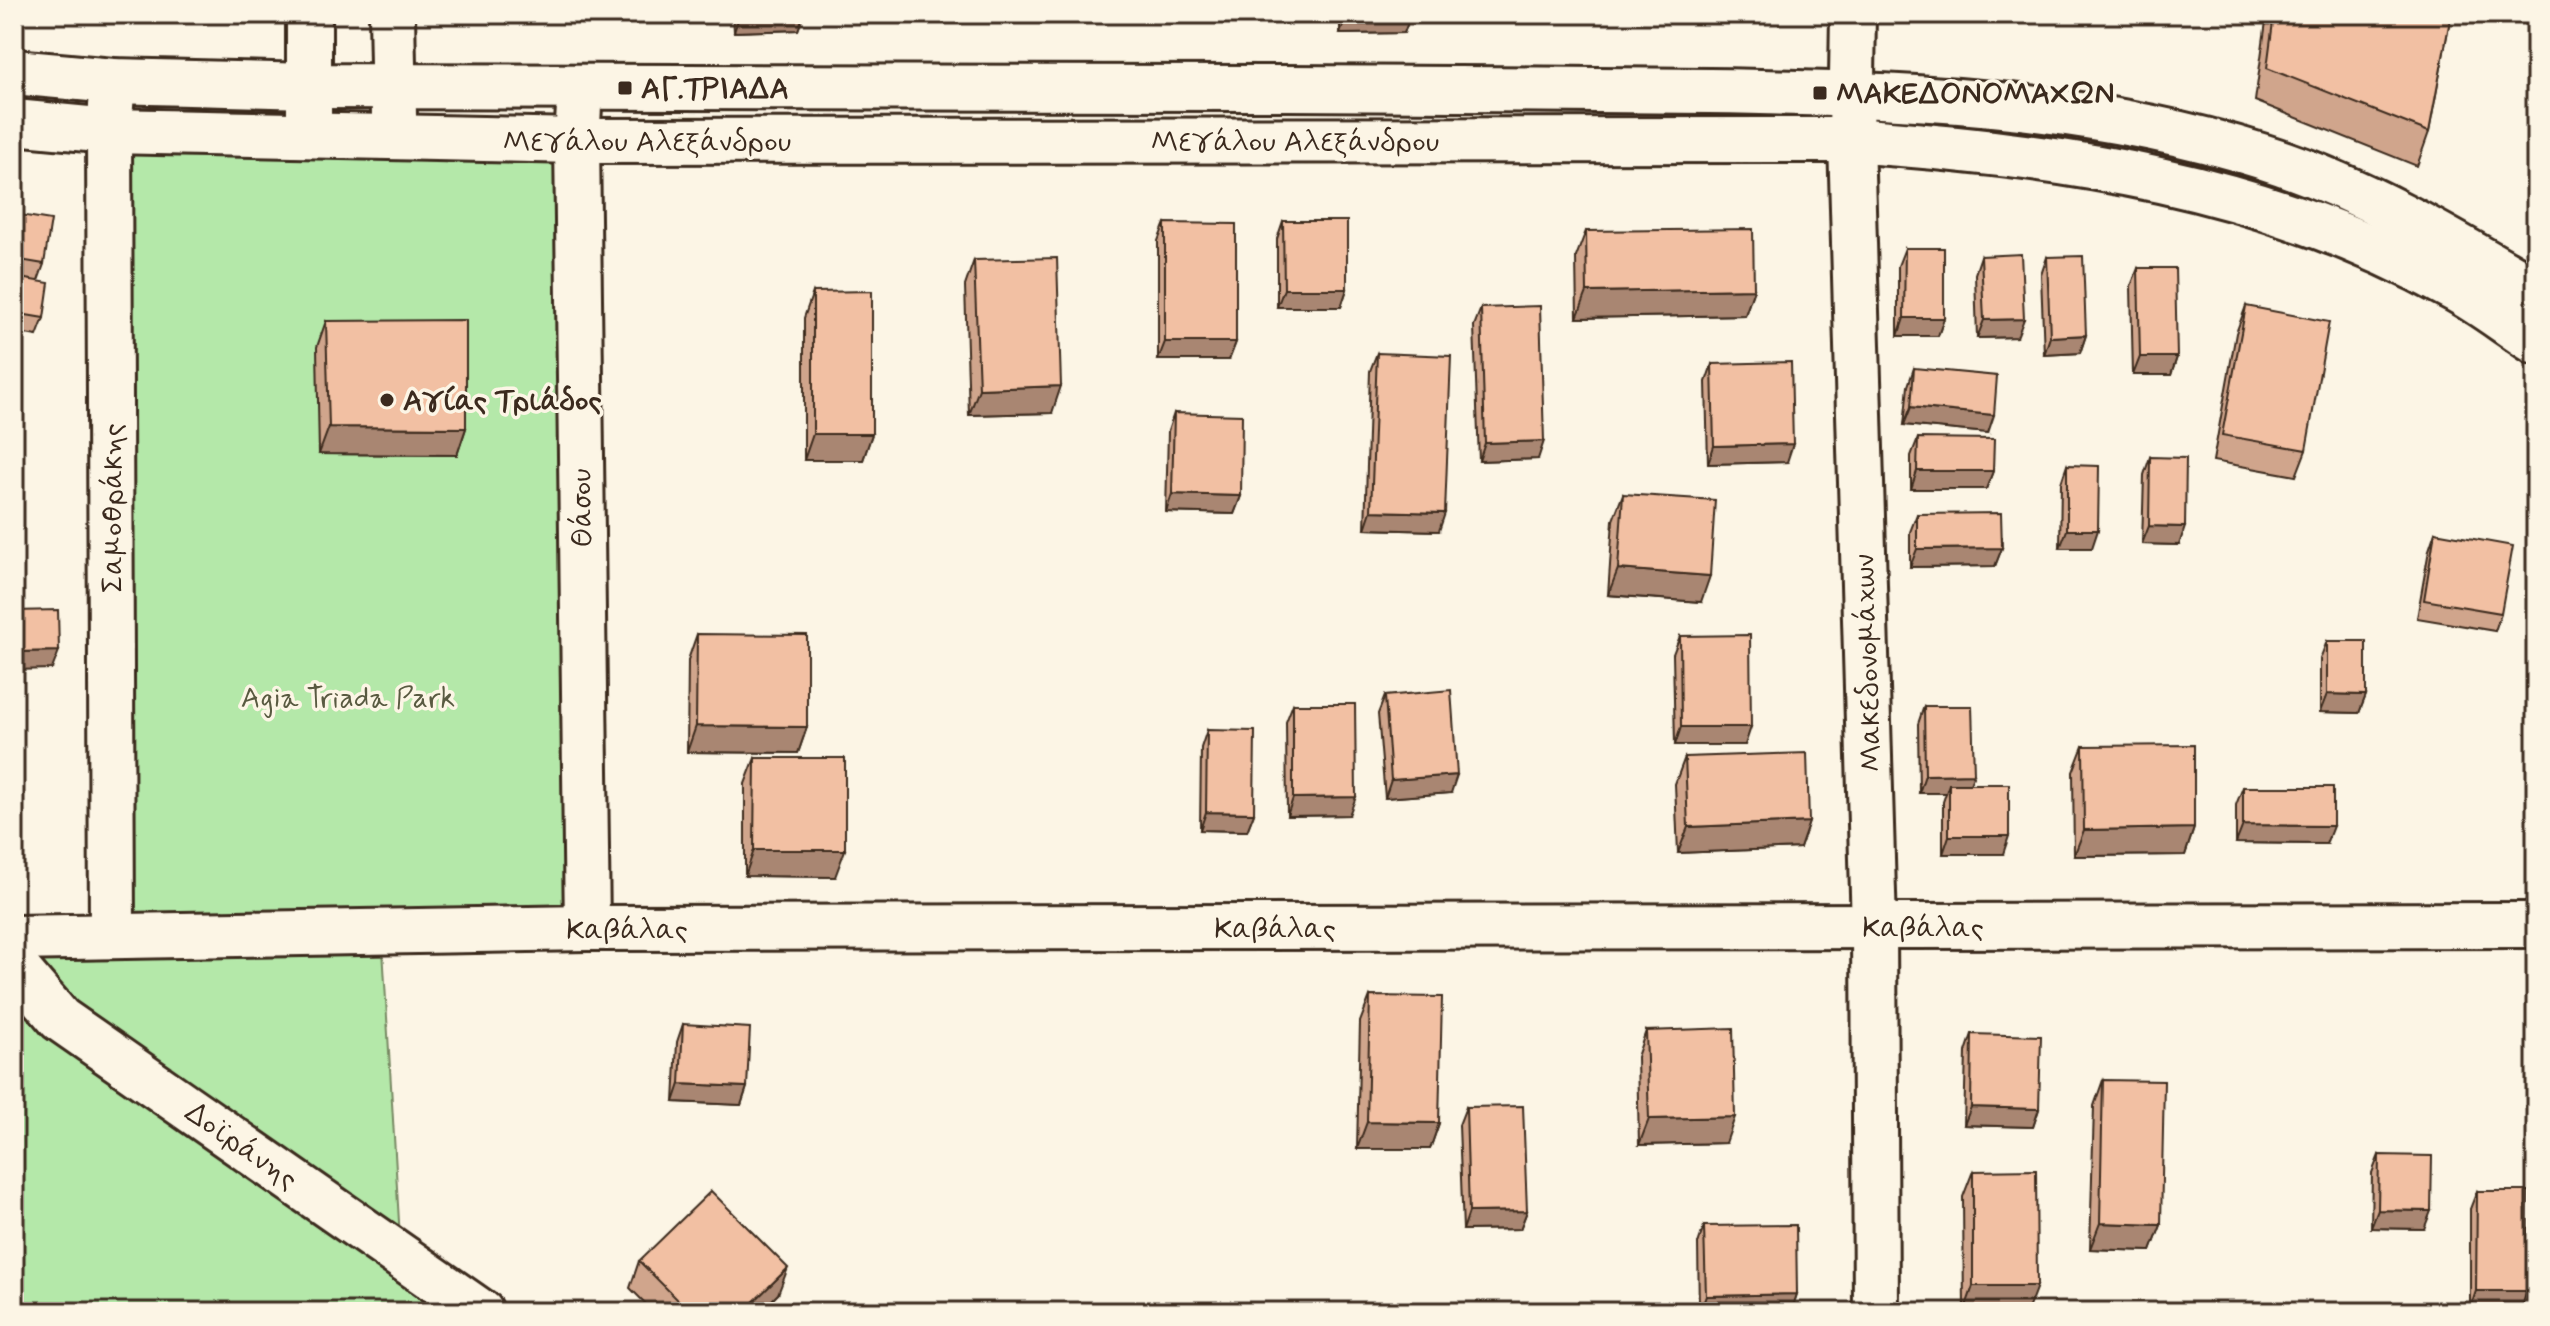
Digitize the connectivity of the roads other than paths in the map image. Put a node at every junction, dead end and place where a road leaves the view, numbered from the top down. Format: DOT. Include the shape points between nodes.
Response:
graph roads {
  1 [pos="309,14"];
  2 [pos="392,14"];
  3 [pos="1853,14"];
  4 [pos="14,72"];
  5 [pos="113,81"];
  6 [pos="309,86"];
  7 [pos="393,87"];
  8 [pos="580,89"];
  9 [pos="1853,94"];
  10 [pos="14,122"];
  11 [pos="109,131"];
  12 [pos="310,137"];
  13 [pos="394,138"];
  14 [pos="1851,140"];
  15 [pos="577,141"];
  16 [pos="2536,291"];
  17 [pos="2536,342"];
  18 [pos="2536,925"];
  19 [pos="1874,927"];
  20 [pos="587,928"];
  21 [pos="112,936"];
  22 [pos="14,938"];
  23 [pos="14,965"];
  24 [pos="481,1312"];
  25 [pos="1876,1312"];
  1 -- 6 [label="street"];
  2 -- 7 [label="street"];
  3 -- 9 [label="street, Μακεδονομάχων"];
  4 -- 5 [label="street, Μεγάλου Αλεξάνδρου"];
  5 -- 6 [label="street, Μεγάλου Αλεξάνδρου"];
  5 -- 11 [label="street, Σαμοθράκης"];
  6 -- 7 [label="street, Μεγάλου Αλεξάνδρου"];
  6 -- 12 [label="street"];
  7 -- 8 [label="street, Μεγάλου Αλεξάνδρου"];
  7 -- 13 [label="street"];
  8 -- 9 [label="street, Μεγάλου Αλεξάνδρου"];
  8 -- 15 [label="street, Θάσου"];
  9 -- 14 [label="street, Μακεδονομάχων"];
  9 -- 16 [label="street, Μεγάλου Αλεξάνδρου" via="2061,113 2265,157 2365,196"];
  10 -- 11 [label="street, Μεγάλου Αλεξάνδρου"];
  11 -- 12 [label="street, Μεγάλου Αλεξάνδρου"];
  11 -- 21 [label="street, Σαμοθράκης"];
  12 -- 13 [label="street, Μεγάλου Αλεξάνδρου"];
  13 -- 15 [label="street, Μεγάλου Αλεξάνδρου"];
  14 -- 15 [label="street, Μεγάλου Αλεξάνδρου"];
  14 -- 17 [label="street, Μεγάλου Αλεξάνδρου" via="2055,158 2257,205 2345,235 2398,260 2457,290"];
  14 -- 19 [label="street, Μακεδονομάχων"];
  15 -- 20 [label="street, Θάσου"];
  18 -- 19 [label="street, Καβάλας"];
  19 -- 20 [label="street, Καβάλας"];
  19 -- 25 [label="street, Μακεδονομάχων"];
  20 -- 21 [label="street, Καβάλας"];
  21 -- 22 [label="street, Καβάλας"];
  23 -- 24 [label="street, Δοϊράνης" via="60,1019"];
}
